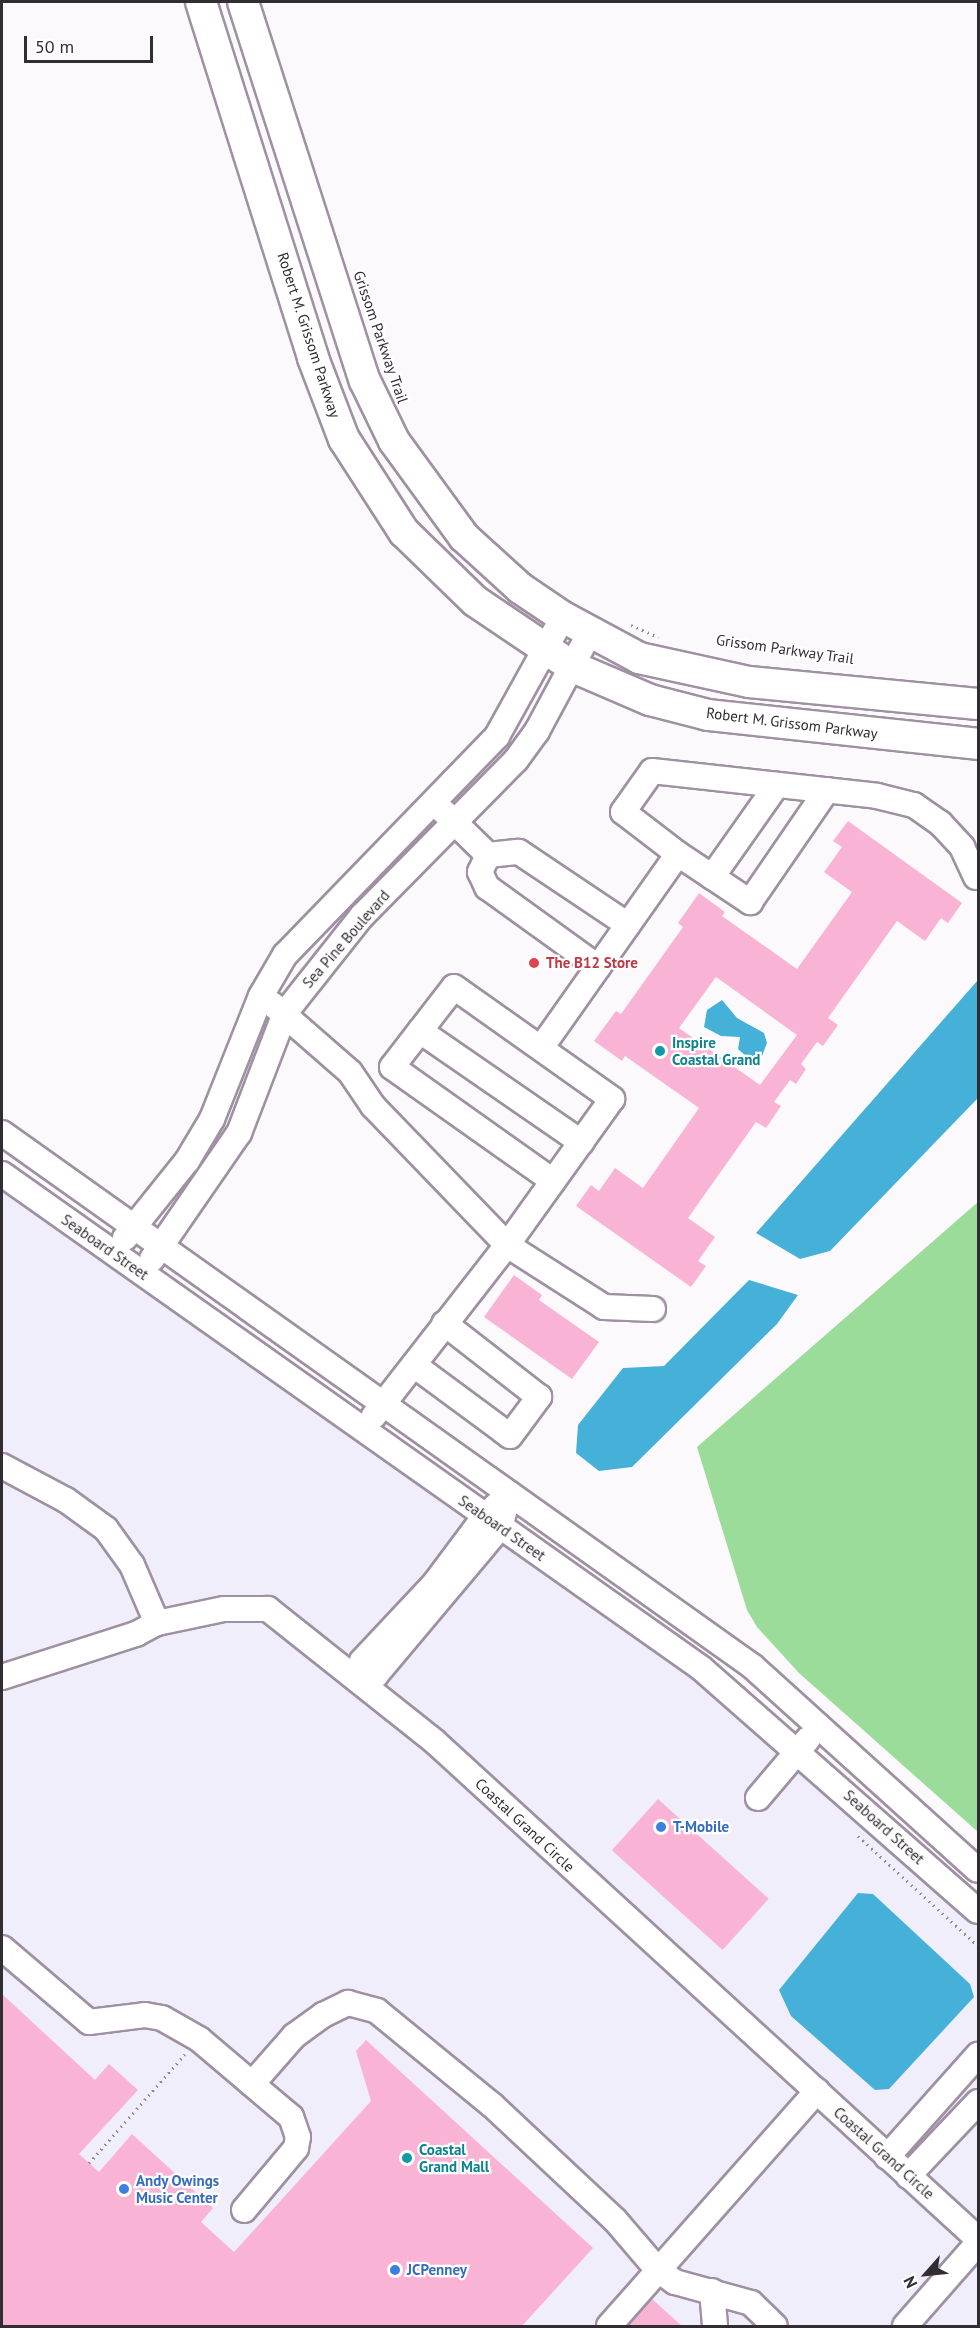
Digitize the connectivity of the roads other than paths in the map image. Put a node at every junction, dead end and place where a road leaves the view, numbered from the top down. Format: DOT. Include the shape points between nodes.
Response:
graph roads {
  1 [pos="201,2"];
  2 [pos="243,2"];
  3 [pos="563,617"];
  4 [pos="590,632"];
  5 [pos="546,650"];
  6 [pos="573,667"];
  7 [pos="978,704"];
  8 [pos="978,744"];
  9 [pos="777,785"];
  10 [pos="827,790"];
  11 [pos="430,802"];
  12 [pos="456,821"];
  13 [pos="678,854"];
  14 [pos="488,855"];
  15 [pos="712,877"];
  16 [pos="976,877"];
  17 [pos="628,925"];
  18 [pos="598,967"];
  19 [pos="261,996"];
  20 [pos="285,1013"];
  21 [pos="420,1031"];
  22 [pos="541,1048"];
  23 [pos="392,1067"];
  24 [pos="363,1090"];
  25 [pos="2,1133"];
  26 [pos="581,1142"];
  27 [pos="2,1174"];
  28 [pos="553,1181"];
  29 [pos="134,1227"];
  30 [pos="507,1245"];
  31 [pos="162,1247"];
  32 [pos="113,1253"];
  33 [pos="141,1272"];
  34 [pos="653,1309"];
  35 [pos="444,1323"];
  36 [pos="414,1365"];
  37 [pos="383,1404"];
  38 [pos="364,1429"];
  39 [pos="2,1466"];
  40 [pos="509,1494"];
  41 [pos="492,1521"];
  42 [pos="157,1623"];
  43 [pos="2,1677"];
  44 [pos="359,1678"];
  45 [pos="819,1726"];
  46 [pos="798,1751"];
  47 [pos="758,1798"];
  48 [pos="978,1870"];
  49 [pos="978,1911"];
  50 [pos="2,1948"];
  51 [pos="978,2055"];
  52 [pos="252,2084"];
  53 [pos="816,2091"];
  54 [pos="978,2102"];
  55 [pos="887,2157"];
  56 [pos="908,2176"];
  57 [pos="244,2210"];
  58 [pos="978,2241"];
  59 [pos="657,2270"];
  60 [pos="712,2291"];
  61 [pos="609,2326"];
  62 [pos="716,2326"];
  63 [pos="775,2326"];
  64 [pos="905,2326"];
  1 -- 5 [label="main road, Robert M. Grissom Parkway" via="313,357 344,439 404,532 475,601"];
  2 -- 3 [label="main road" via="365,381 394,441 464,537 520,588"];
  3 -- 4 [label="main road"];
  3 -- 5 [label="street"];
  4 -- 6 [label="street, Sea Pine Boulevard"];
  4 -- 7 [label="main road" via="639,658 749,682"];
  5 -- 6 [label="main road, Robert M. Grissom Parkway"];
  5 -- 11 [label="street" via="497,736"];
  6 -- 8 [label="main road, Robert M. Grissom Parkway" via="604,683 708,715"];
  6 -- 12 [label="street, Sea Pine Boulevard" via="516,760"];
  9 -- 10 [label="street"];
  9 -- 13 [label="street" via="652,771 623,812"];
  9 -- 15 [label="street"];
  10 -- 15 [label="street" via="750,902"];
  10 -- 16 [label="street" via="914,805 940,823 962,847"];
  11 -- 12 [label="street"];
  11 -- 19 [label="street" via="285,955"];
  12 -- 14 [label="street"];
  12 -- 20 [label="street, Sea Pine Boulevard" via="362,916"];
  13 -- 15 [label="street"];
  13 -- 17 [label="street"];
  14 -- 17 [label="street" via="519,852"];
  14 -- 18 [label="street" via="480,872 487,887"];
  17 -- 18 [label="street"];
  18 -- 22 [label="street"];
  19 -- 20 [label="street"];
  19 -- 29 [label="street" via="212,1119 187,1161"];
  20 -- 24 [label="street" via="350,1072"];
  20 -- 31 [label="street, Sea Pine Boulevard" via="239,1133"];
  21 -- 22 [label="street" via="454,987"];
  21 -- 23 [label="street"];
  21 -- 26 [label="street"];
  22 -- 26 [label="street" via="612,1099"];
  23 -- 24 [label="street"];
  23 -- 28 [label="street"];
  24 -- 30 [label="street"];
  25 -- 29 [label="street, Seaboard Street"];
  26 -- 28 [label="street"];
  27 -- 32 [label="street, Seaboard Street"];
  28 -- 30 [label="street"];
  29 -- 31 [label="street, Seaboard Street"];
  29 -- 32 [label="street"];
  30 -- 34 [label="street" via="604,1307"];
  30 -- 35 [label="street"];
  31 -- 33 [label="street, Sea Pine Boulevard"];
  31 -- 37 [label="street, Seaboard Street"];
  32 -- 33 [label="street, Seaboard Street"];
  33 -- 38 [label="street, Seaboard Street"];
  35 -- 36 [label="street"];
  35 -- 36 [label="street" via="539,1397 510,1436"];
  36 -- 37 [label="street"];
  37 -- 38 [label="street"];
  37 -- 40 [label="street, Seaboard Street"];
  38 -- 41 [label="street, Seaboard Street"];
  39 -- 42 [label="street" via="66,1500 106,1530 132,1565"];
  40 -- 41 [label="street"];
  40 -- 45 [label="street, Seaboard Street" via="752,1666"];
  41 -- 44 [label="street" via="362,1661"];
  41 -- 46 [label="street, Seaboard Street" via="701,1668"];
  42 -- 43 [label="street, Coastal Grand Circle" via="136,1634"];
  42 -- 44 [label="street, Coastal Grand Circle" via="224,1609 268,1609"];
  44 -- 53 [label="street, Coastal Grand Circle" via="434,1741"];
  45 -- 46 [label="street"];
  45 -- 48 [label="street, Seaboard Street"];
  46 -- 47 [label="street"];
  46 -- 49 [label="street, Seaboard Street"];
  50 -- 52 [label="street" via="89,2022 145,2015 177,2024"];
  51 -- 55 [label="street"];
  52 -- 57 [label="street" via="291,2117 297,2137 296,2148"];
  52 -- 59 [label="street" via="294,2036 323,2015 348,2003 376,2011 500,2113 615,2220"];
  53 -- 55 [label="street, Coastal Grand Circle"];
  53 -- 59 [label="street"];
  54 -- 56 [label="street"];
  55 -- 56 [label="street, Coastal Grand Circle"];
  56 -- 58 [label="street, Coastal Grand Circle"];
  58 -- 64 [label="street"];
  59 -- 60 [label="street" via="675,2282"];
  59 -- 61 [label="street"];
  60 -- 62 [label="street"];
  60 -- 63 [label="street" via="751,2303"];
}
